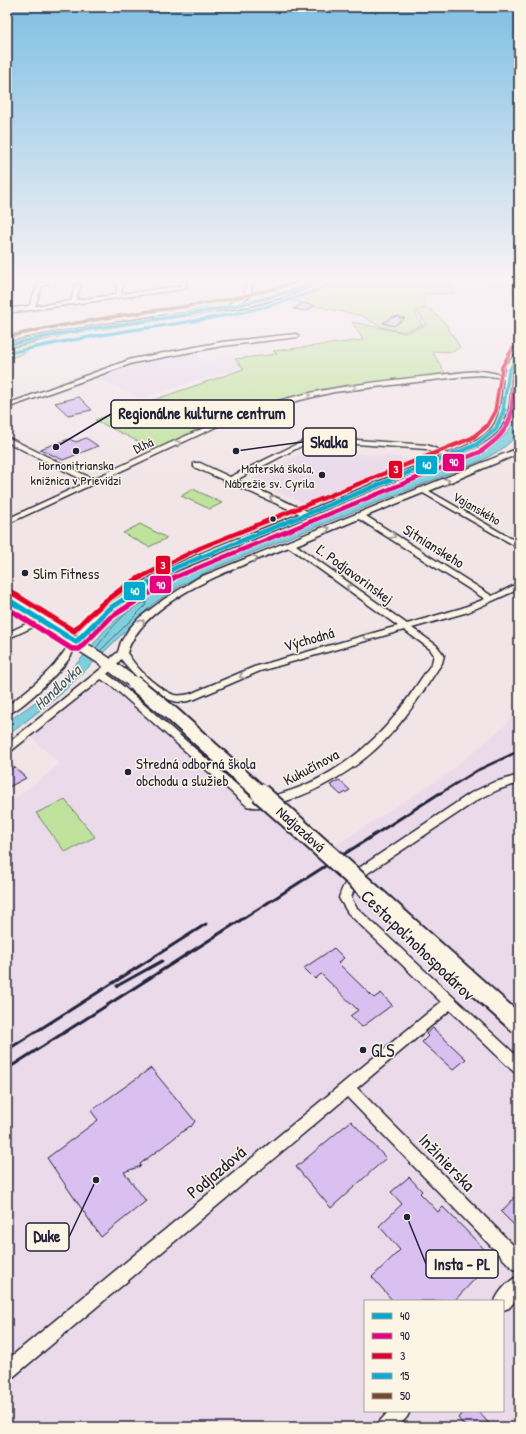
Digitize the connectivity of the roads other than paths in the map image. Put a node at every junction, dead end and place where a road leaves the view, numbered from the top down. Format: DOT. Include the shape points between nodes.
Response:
graph roads {
  1 [pos="201,348"];
  2 [pos="519,353"];
  3 [pos="508,366"];
  4 [pos="519,368"];
  5 [pos="507,376"];
  6 [pos="7,406"];
  7 [pos="7,439"];
  8 [pos="519,450"];
  9 [pos="449,458"];
  10 [pos="197,465"];
  11 [pos="230,480"];
  12 [pos="92,482"];
  13 [pos="423,490"];
  14 [pos="307,514"];
  15 [pos="360,516"];
  16 [pos="7,522"];
  17 [pos="290,544"];
  18 [pos="519,546"];
  19 [pos="519,586"];
  20 [pos="7,599"];
  21 [pos="492,599"];
  22 [pos="41,620"];
  23 [pos="404,626"];
  24 [pos="7,636"];
  25 [pos="80,645"];
  26 [pos="122,653"];
  27 [pos="105,666"];
  28 [pos="133,678"];
  29 [pos="7,711"];
  30 [pos="7,749"];
  31 [pos="519,779"];
  32 [pos="450,1002"];
  33 [pos="519,1025"];
  34 [pos="519,1067"];
  35 [pos="347,1087"];
  36 [pos="519,1263"];
  37 [pos="519,1284"];
  38 [pos="504,1301"];
  39 [pos="7,1371"];
  40 [pos="400,1412"];
  41 [pos="386,1427"];
  1 -- 6 [label="street" via="132,361"];
  2 -- 3 [label="street"];
  3 -- 4 [label="street"];
  3 -- 5 [label="street"];
  5 -- 9 [label="street" via="505,411 495,430 476,445"];
  12 -- 5 [label="street, Dlhá, one-way" via="218,424 269,406 334,390 482,373"];
  7 -- 12 [label="street"];
  13 -- 8 [label="street, one-way"];
  9 -- 11 [label="street" via="427,447 315,439"];
  9 -- 14 [label="street"];
  10 -- 11 [label="street"];
  14 -- 11 [label="street, one-way"];
  12 -- 16 [label="street, Dlhá"];
  13 -- 15 [label="street"];
  13 -- 18 [label="street, Vajanského"];
  14 -- 25 [label="street" via="177,567 152,580 85,628"];
  17 -- 15 [label="street, one-way"];
  15 -- 21 [label="street, Sitnianskeho, one-way"];
  23 -- 17 [label="street, Ľ. Podjavorinskej, one-way"];
  26 -- 17 [label="street, one-way" via="123,645 136,628 159,606 201,580"];
  19 -- 21 [label="street, Východná"];
  20 -- 22 [label="main road, Nadjazdová"];
  21 -- 23 [label="street, Východná" via="465,610"];
  22 -- 24 [label="street"];
  22 -- 25 [label="main road, Nadjazdová"];
  23 -- 27 [label="street, Kukučínova" via="433,647 439,655 437,663 392,725 375,744 354,761 307,789 286,798 251,803 115,684"];
  23 -- 28 [label="street, Východná, one-way" via="257,669 192,697 172,698"];
  25 -- 27 [label="main road, Nadjazdová"];
  25 -- 29 [label="street" via="40,686"];
  26 -- 27 [label="street"];
  26 -- 28 [label="street, Východná"];
  27 -- 28 [label="main road, Nadjazdová"];
  27 -- 30 [label="street"];
  28 -- 33 [label="main road, Nadjazdová, bridge"];
  31 -- 32 [label="street, Cesta poľnohospodárov" via="475,796 356,876 347,890 345,898 352,910"];
  32 -- 34 [label="street, Cesta poľnohospodárov"];
  32 -- 35 [label="street, Podjazdová"];
  35 -- 36 [label="street, Inžinierska"];
  35 -- 39 [label="street, Podjazdová"];
  37 -- 38 [label="street"];
  40 -- 41 [label="street"];
}
